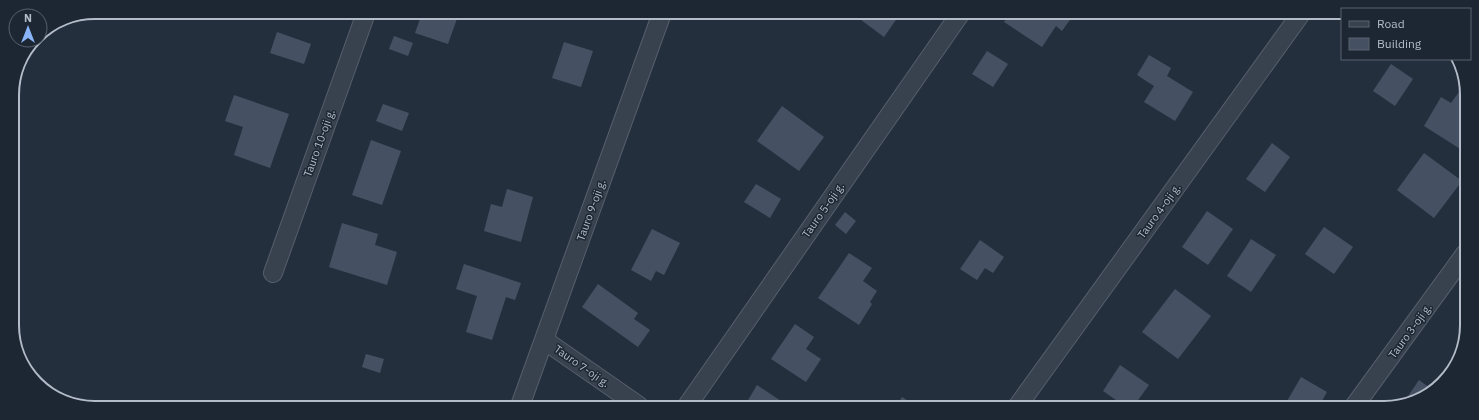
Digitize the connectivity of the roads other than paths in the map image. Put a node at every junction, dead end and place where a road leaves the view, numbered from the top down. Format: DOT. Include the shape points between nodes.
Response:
graph roads {
  1 [pos="364,19"];
  2 [pos="660,19"];
  3 [pos="957,19"];
  4 [pos="1297,19"];
  5 [pos="1460,261"];
  6 [pos="273,273"];
  7 [pos="544,340"];
  8 [pos="522,401"];
  9 [pos="632,401"];
  10 [pos="690,401"];
  11 [pos="1021,401"];
  12 [pos="1358,401"];
  1 -- 6 [label="street, Tauro 10-oji g."];
  2 -- 7 [label="street, Tauro 9-oji g."];
  3 -- 10 [label="street, Tauro 5-oji g."];
  4 -- 11 [label="street, Tauro 4-oji g."];
  5 -- 12 [label="street, Tauro 3-oji g."];
  7 -- 8 [label="street, Tauro 9-oji g."];
  7 -- 9 [label="street, Tauro 7-oji g."];
}
